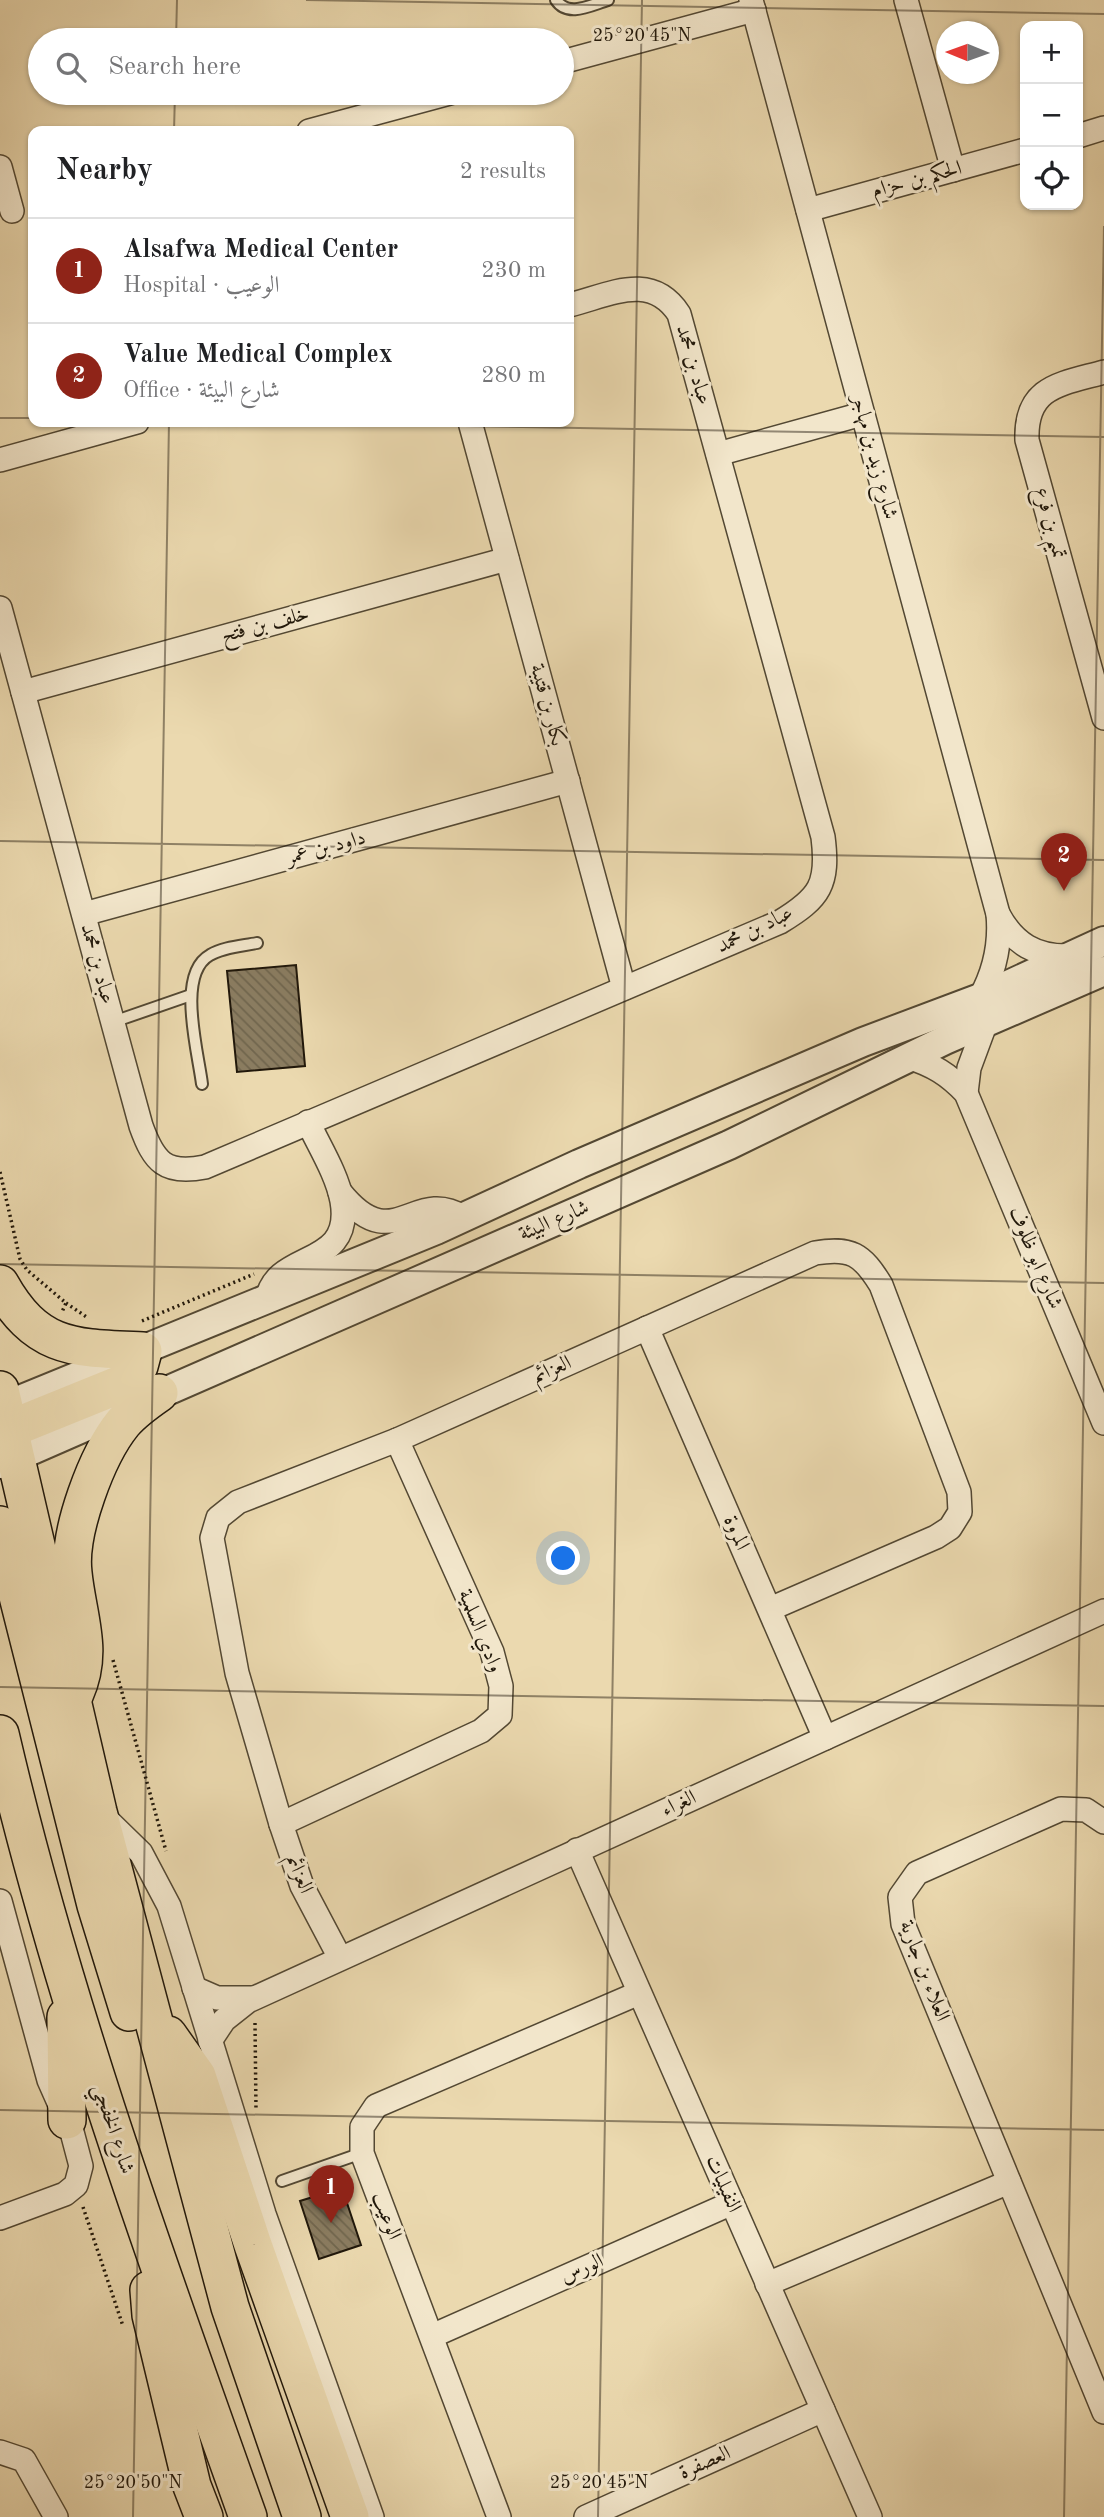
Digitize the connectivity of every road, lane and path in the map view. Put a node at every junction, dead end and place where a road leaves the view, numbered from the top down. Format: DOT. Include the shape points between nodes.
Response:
graph roads {
  1 [pos="556,0"];
  2 [pos="608,0"];
  3 [pos="906,0"];
  4 [pos="753,5"];
  5 [pos="574,58"];
  6 [pos="405,105"];
  7 [pos="328,126"];
  8 [pos="1104,128"];
  9 [pos="1083,134"];
  10 [pos="1020,151"];
  11 [pos="0,167"];
  12 [pos="953,170"];
  13 [pos="808,210"];
  14 [pos="15,211"];
  15 [pos="574,304"];
  16 [pos="1104,372"];
  17 [pos="862,414"];
  18 [pos="119,427"];
  19 [pos="471,427"];
  20 [pos="718,454"];
  21 [pos="0,460"];
  22 [pos="507,559"];
  23 [pos="0,608"];
  24 [pos="23,692"];
  25 [pos="1104,718"];
  26 [pos="568,781"];
  27 [pos="84,914"];
  28 [pos="998,914"];
  29 [pos="1104,941"];
  30 [pos="257,943"];
  31 [pos="1070,956"];
  32 [pos="1104,971"];
  33 [pos="624,988"];
  34 [pos="191,995"];
  35 [pos="983,1010"];
  36 [pos="113,1022"];
  37 [pos="908,1057"];
  38 [pos="202,1084"];
  39 [pos="966,1093"];
  40 [pos="308,1122"];
  41 [pos="0,1172"];
  42 [pos="340,1192"];
  43 [pos="463,1217"];
  44 [pos="260,1272"];
  45 [pos="0,1284"];
  46 [pos="267,1300"];
  47 [pos="66,1303"];
  48 [pos="93,1321"];
  49 [pos="647,1328"];
  50 [pos="139,1338"];
  51 [pos="48,1339"];
  52 [pos="159,1392"];
  53 [pos="1104,1423"];
  54 [pos="4,1430"];
  55 [pos="397,1440"];
  56 [pos="0,1525"];
  57 [pos="770,1609"];
  58 [pos="1104,1611"];
  59 [pos="111,1651"];
  60 [pos="72,1700"];
  61 [pos="0,1734"];
  62 [pos="825,1738"];
  63 [pos="7,1776"];
  64 [pos="99,1812"];
  65 [pos="1104,1822"];
  66 [pos="281,1824"];
  67 [pos="577,1850"];
  68 [pos="166,1852"];
  69 [pos="0,1901"];
  70 [pos="340,1958"];
  71 [pos="66,1985"];
  72 [pos="194,1987"];
  73 [pos="639,1993"];
  74 [pos="256,1998"];
  75 [pos="155,2016"];
  76 [pos="210,2041"];
  77 [pos="256,2118"];
  78 [pos="67,2120"];
  79 [pos="362,2153"];
  80 [pos="282,2181"];
  81 [pos="1009,2182"];
  82 [pos="732,2203"];
  83 [pos="0,2218"];
  84 [pos="144,2222"];
  85 [pos="768,2284"];
  86 [pos="230,2308"];
  87 [pos="432,2336"];
  88 [pos="823,2410"];
  89 [pos="1104,2412"];
  90 [pos="0,2452"];
  91 [pos="57,2517"];
  92 [pos="204,2517"];
  93 [pos="248,2517"];
  94 [pos="302,2517"];
  95 [pos="350,2517"];
  96 [pos="372,2517"];
  97 [pos="499,2517"];
  98 [pos="586,2517"];
  99 [pos="870,2517"];
  1 -- 2 [label="lane" via="568,10"];
  3 -- 12 [label="street"];
  4 -- 5 [label="street"];
  4 -- 13 [label="street, شارع زيد بن مهاجر"];
  6 -- 7 [label="street"];
  8 -- 9 [label="street"];
  10 -- 12 [label="street, الحكم بن حزام"];
  11 -- 14 [label="street"];
  12 -- 13 [label="street, الحكم بن حزام"];
  13 -- 17 [label="street, شارع زيد بن مهاجر"];
  15 -- 20 [label="street, عباد بن محمد" via="645,288 669,299 679,314"];
  16 -- 25 [label="street, تميم بن فرع" via="1042,393 1026,422 1027,440"];
  17 -- 20 [label="street"];
  17 -- 28 [label="street, شارع زيد بن مهاجر"];
  18 -- 21 [label="street"];
  19 -- 22 [label="street, بكار بن قتيبة"];
  20 -- 33 [label="street, عباد بن محمد" via="823,837 827,866 813,898 797,911"];
  22 -- 24 [label="street, خلف بن فتح"];
  22 -- 26 [label="street, بكار بن قتيبة"];
  23 -- 24 [label="street, عباد بن محمد"];
  24 -- 27 [label="street, عباد بن محمد"];
  26 -- 27 [label="street, داود بن عمر"];
  26 -- 33 [label="street, بكار بن قتيبة"];
  27 -- 36 [label="street, عباد بن محمد"];
  28 -- 31 [label="street, شارع زيد بن مهاجر" via="1027,948"];
  28 -- 35 [label="street, شارع زيد بن مهاجر" via="995,967"];
  29 -- 31 [label="street, شارع البيئة"];
  30 -- 34 [label="lane" via="205,958 191,978"];
  31 -- 35 [label="street, شارع البيئة"];
  32 -- 35 [label="street, شارع البيئة"];
  33 -- 40 [label="street, عباد بن محمد"];
  34 -- 36 [label="lane"];
  34 -- 38 [label="lane"];
  35 -- 37 [label="street, شارع البيئة"];
  35 -- 39 [label="street"];
  35 -- 43 [label="street, شارع البيئة" via="863,1042"];
  36 -- 40 [label="street, عباد بن محمد" via="141,1126 149,1148 162,1163 174,1169 205,1167"];
  37 -- 39 [label="street, شارع ابو ظلوف" via="950,1076"];
  37 -- 52 [label="street, شارع البيئة" via="729,1145"];
  39 -- 53 [label="street, شارع ابو ظلوف"];
  40 -- 42 [label="street"];
  41 -- 47 [label="path" via="23,1265"];
  42 -- 43 [label="street" via="359,1214 375,1221 393,1222 435,1208"];
  42 -- 46 [label="street" via="342,1217 331,1246 280,1273"];
  43 -- 46 [label="street, شارع البيئة"];
  44 -- 50 [label="path"];
  45 -- 51 [label="highway" via="14,1309"];
  46 -- 50 [label="street, شارع البيئة"];
  47 -- 48 [label="path"];
  47 -- 51 [label="path"];
  49 -- 55 [label="street, العزائم"];
  49 -- 57 [label="street, المروة"];
  49 -- 57 [label="street, العزائم" via="815,1253 838,1249 853,1253 881,1285 955,1476 960,1512 950,1528 936,1537"];
  50 -- 51 [label="highway" via="96,1349"];
  50 -- 54 [label="highway" via="139,1366 126,1382"];
  52 -- 54 [label="street, شارع البيئة"];
  52 -- 60 [label="highway" via="113,1437 77,1524 72,1573 86,1650"];
  54 -- 60 [label="highway"];
  55 -- 66 [label="street, العزائم" via="238,1502 218,1518 212,1538 237,1673"];
  55 -- 66 [label="street, وادي السلمية" via="492,1651 501,1686 500,1715 481,1731"];
  56 -- 86 [label="highway" via="96,1905 195,2224"];
  57 -- 62 [label="street, المروة"];
  58 -- 62 [label="street, الغراء"];
  59 -- 68 [label="path"];
  60 -- 64 [label="highway"];
  61 -- 63 [label="highway, شارع الخفجي"];
  62 -- 67 [label="street, الغراء"];
  63 -- 71 [label="highway, شارع الخفجي"];
  64 -- 72 [label="street" via="141,1853 157,1879"];
  64 -- 75 [label="highway"];
  65 -- 81 [label="street, العلاء بن جارية" via="1086,1810 1061,1809 918,1873 900,1897 902,1924"];
  66 -- 70 [label="street, العزائم" via="302,1886"];
  67 -- 70 [label="street, الغراء"];
  67 -- 73 [label="street, النفيليات"];
  69 -- 78 [label="street, شارع الخفجي" via="48,2080"];
  70 -- 74 [label="street, الغراء"];
  71 -- 78 [label="highway"];
  71 -- 84 [label="highway, شارع الخفجي"];
  72 -- 74 [label="street, الغراء" via="217,1998"];
  72 -- 76 [label="street"];
  73 -- 79 [label="street, الوعيب" via="376,2106 362,2127"];
  73 -- 82 [label="street, النفيليات"];
  74 -- 76 [label="street, الغراء" via="233,2011"];
  74 -- 77 [label="path"];
  75 -- 86 [label="highway"];
  75 -- 95 [label="highway" via="197,2076"];
  76 -- 96 [label="street" via="264,2214"];
  78 -- 83 [label="street, شارع الخفجي" via="80,2166 76,2185 59,2197"];
  79 -- 80 [label="lane"];
  79 -- 87 [label="street, الوعيب"];
  81 -- 85 [label="street"];
  81 -- 89 [label="street, العلاء بن جارية"];
  82 -- 85 [label="street, النفيليات"];
  82 -- 87 [label="street, الورس"];
  84 -- 92 [label="highway" via="151,2315 192,2486"];
  84 -- 93 [label="highway, شارع الخفجي"];
  85 -- 88 [label="street, النفيليات"];
  86 -- 94 [label="highway"];
  87 -- 97 [label="street, الوعيب"];
  88 -- 98 [label="street, العصفرة"];
  88 -- 99 [label="street, النفيليات"];
  90 -- 91 [label="street" via="24,2460"];
}
